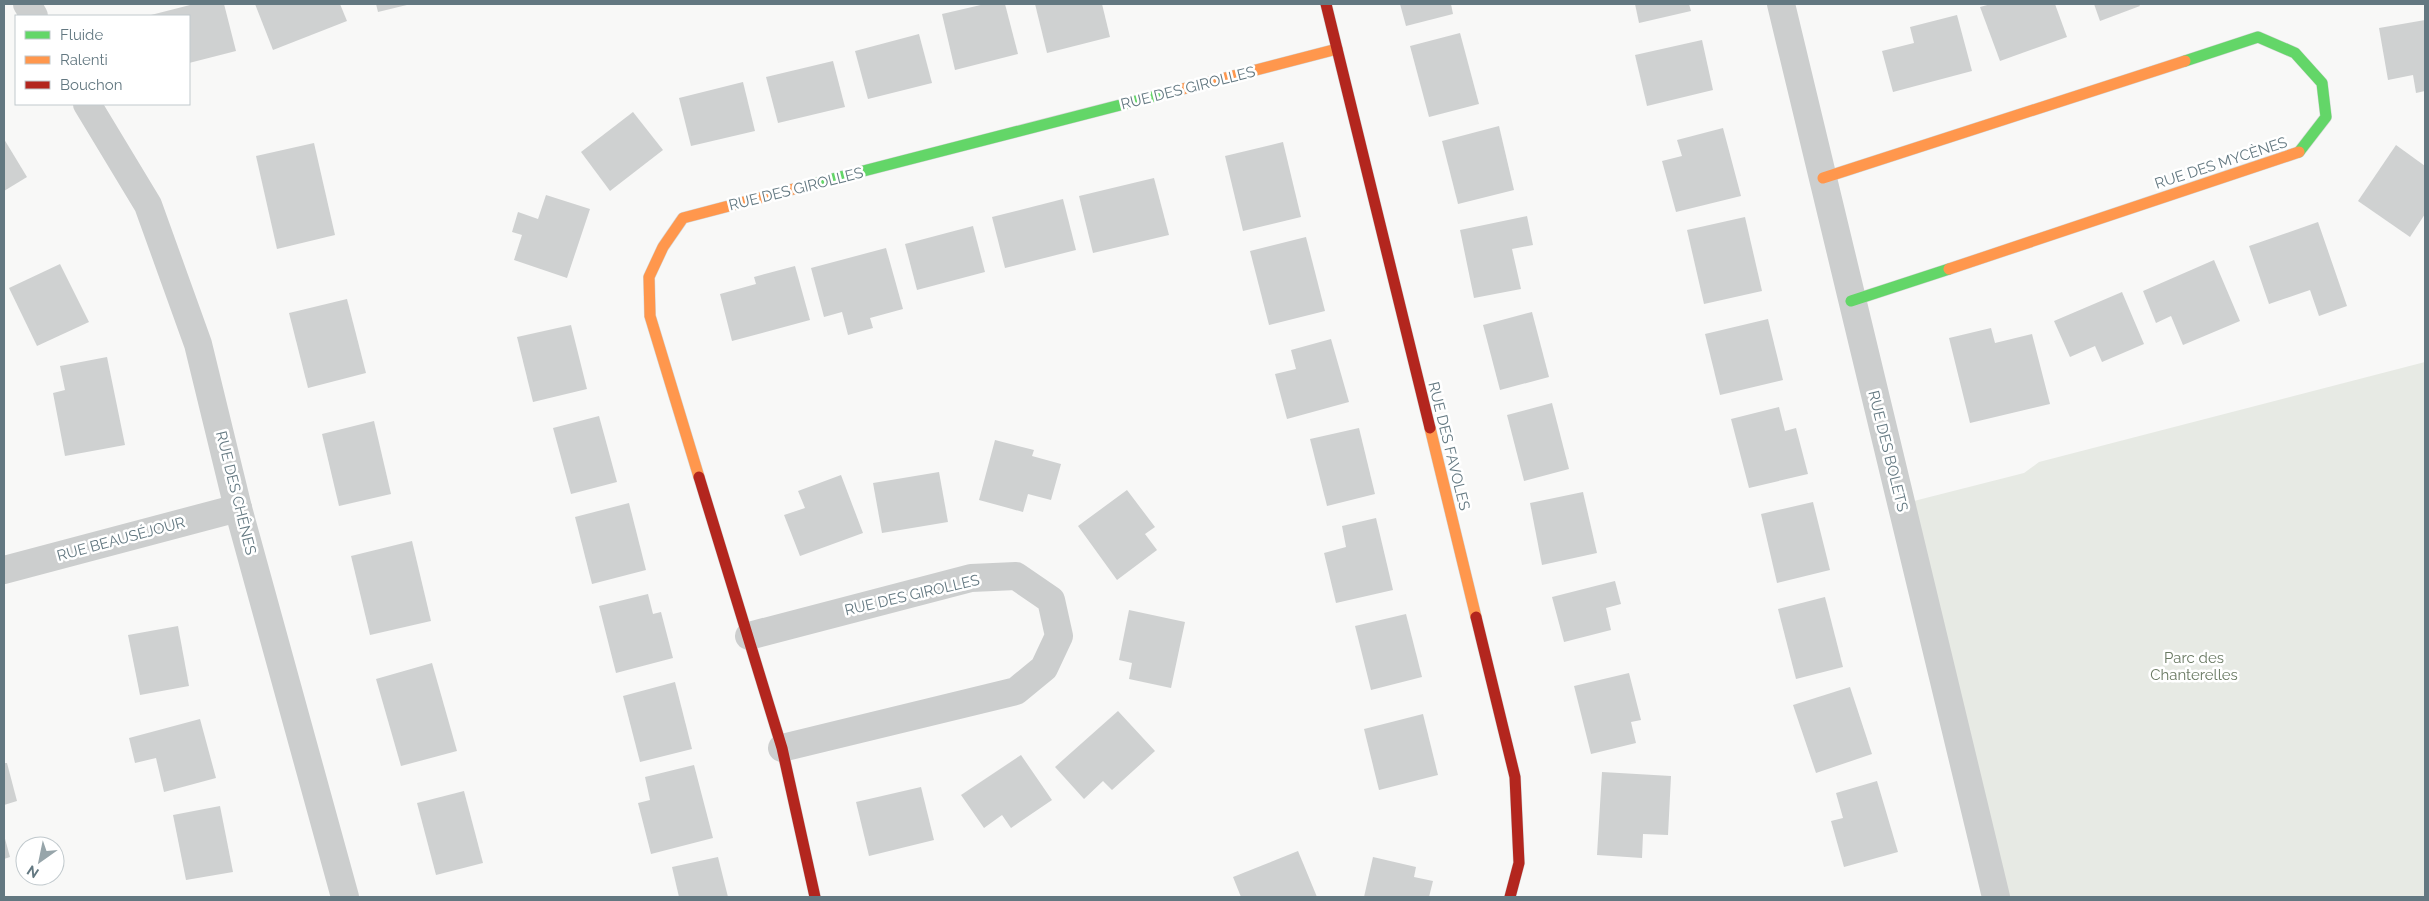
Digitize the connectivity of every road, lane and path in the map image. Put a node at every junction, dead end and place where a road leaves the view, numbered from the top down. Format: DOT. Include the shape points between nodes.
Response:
graph roads {
  1 [pos="27,4"];
  2 [pos="1326,4"];
  3 [pos="1781,4"];
  4 [pos="33,15"];
  5 [pos="1337,49"];
  6 [pos="88,105"];
  7 [pos="1824,178"];
  8 [pos="1852,302"];
  9 [pos="238,508"];
  10 [pos="4,570"];
  11 [pos="749,636"];
  12 [pos="782,748"];
  13 [pos="345,897"];
  14 [pos="815,897"];
  15 [pos="1510,897"];
  16 [pos="1996,897"];
  1 -- 4 [label="street"];
  2 -- 5 [label="street, RUE DES FAVOLES"];
  3 -- 7 [label="street, RUE DES BOLETS"];
  5 -- 11 [label="street, RUE DES GIROLLES" via="683,218 663,247 649,277 650,316"];
  5 -- 15 [label="street, RUE DES FAVOLES" via="1515,777 1519,863"];
  6 -- 9 [label="street, RUE DES CHÊNES" via="148,205 198,344"];
  7 -- 8 [label="street, RUE DES BOLETS"];
  7 -- 8 [label="street, RUE DES MYCÈNES" via="2258,36 2295,53 2322,83 2326,117 2300,152"];
  8 -- 16 [label="street, RUE DES BOLETS"];
  9 -- 10 [label="street, RUE BEAUSÉJOUR"];
  9 -- 13 [label="street, RUE DES CHÊNES"];
  11 -- 12 [label="street, RUE DES GIROLLES"];
  11 -- 12 [label="street, RUE DES GIROLLES" via="971,578 1016,576 1051,600 1060,636 1044,668 1016,691"];
  12 -- 14 [label="street, RUE DES GIROLLES"];
}
